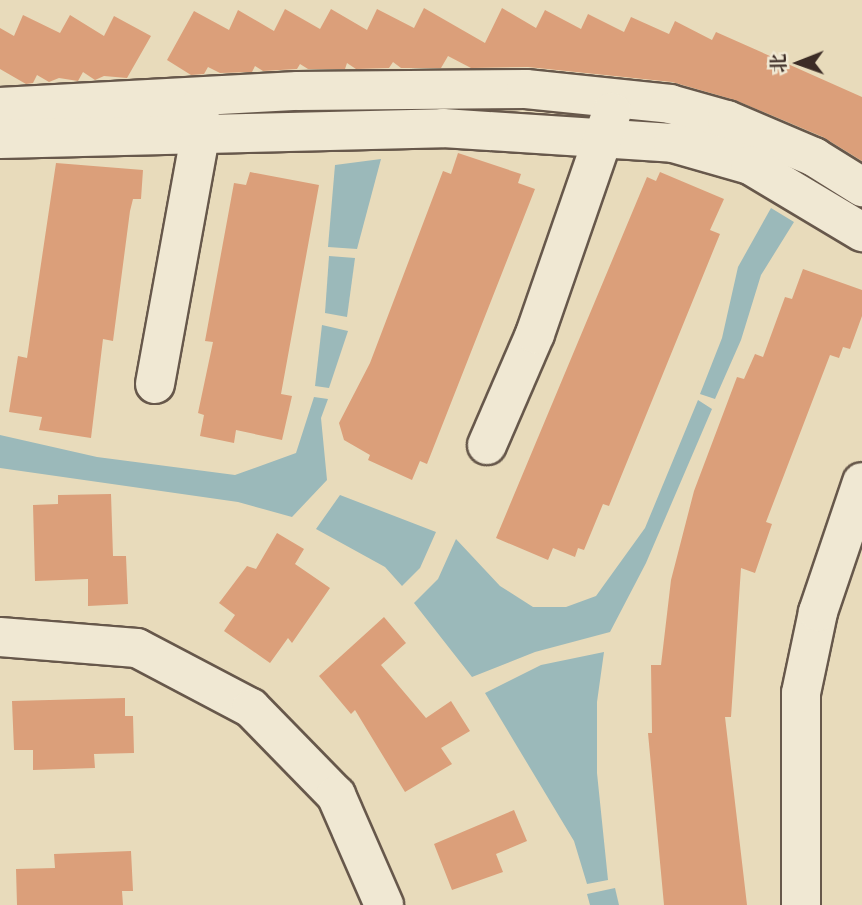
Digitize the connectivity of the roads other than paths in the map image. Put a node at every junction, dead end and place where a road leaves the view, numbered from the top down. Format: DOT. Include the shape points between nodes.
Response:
graph roads {
  1 [pos="615,100"];
  2 [pos="0,107"];
  3 [pos="200,114"];
  4 [pos="607,137"];
  5 [pos="0,139"];
  6 [pos="862,187"];
  7 [pos="862,232"];
  8 [pos="155,384"];
  9 [pos="487,445"];
  10 [pos="862,482"];
  11 [pos="0,636"];
  12 [pos="384,905"];
  13 [pos="801,905"];
  1 -- 3 [label="street" via="526,89 298,90"];
  1 -- 4 [label="street"];
  1 -- 6 [label="street" via="670,104 727,120 814,157"];
  2 -- 3 [label="street"];
  3 -- 4 [label="street"];
  3 -- 5 [label="street"];
  3 -- 8 [label="street"];
  4 -- 7 [label="street" via="673,143 750,165"];
  4 -- 9 [label="street" via="535,334"];
  10 -- 13 [label="street" via="818,611 801,694"];
  11 -- 12 [label="street" via="137,648 251,708 336,795"];
}
